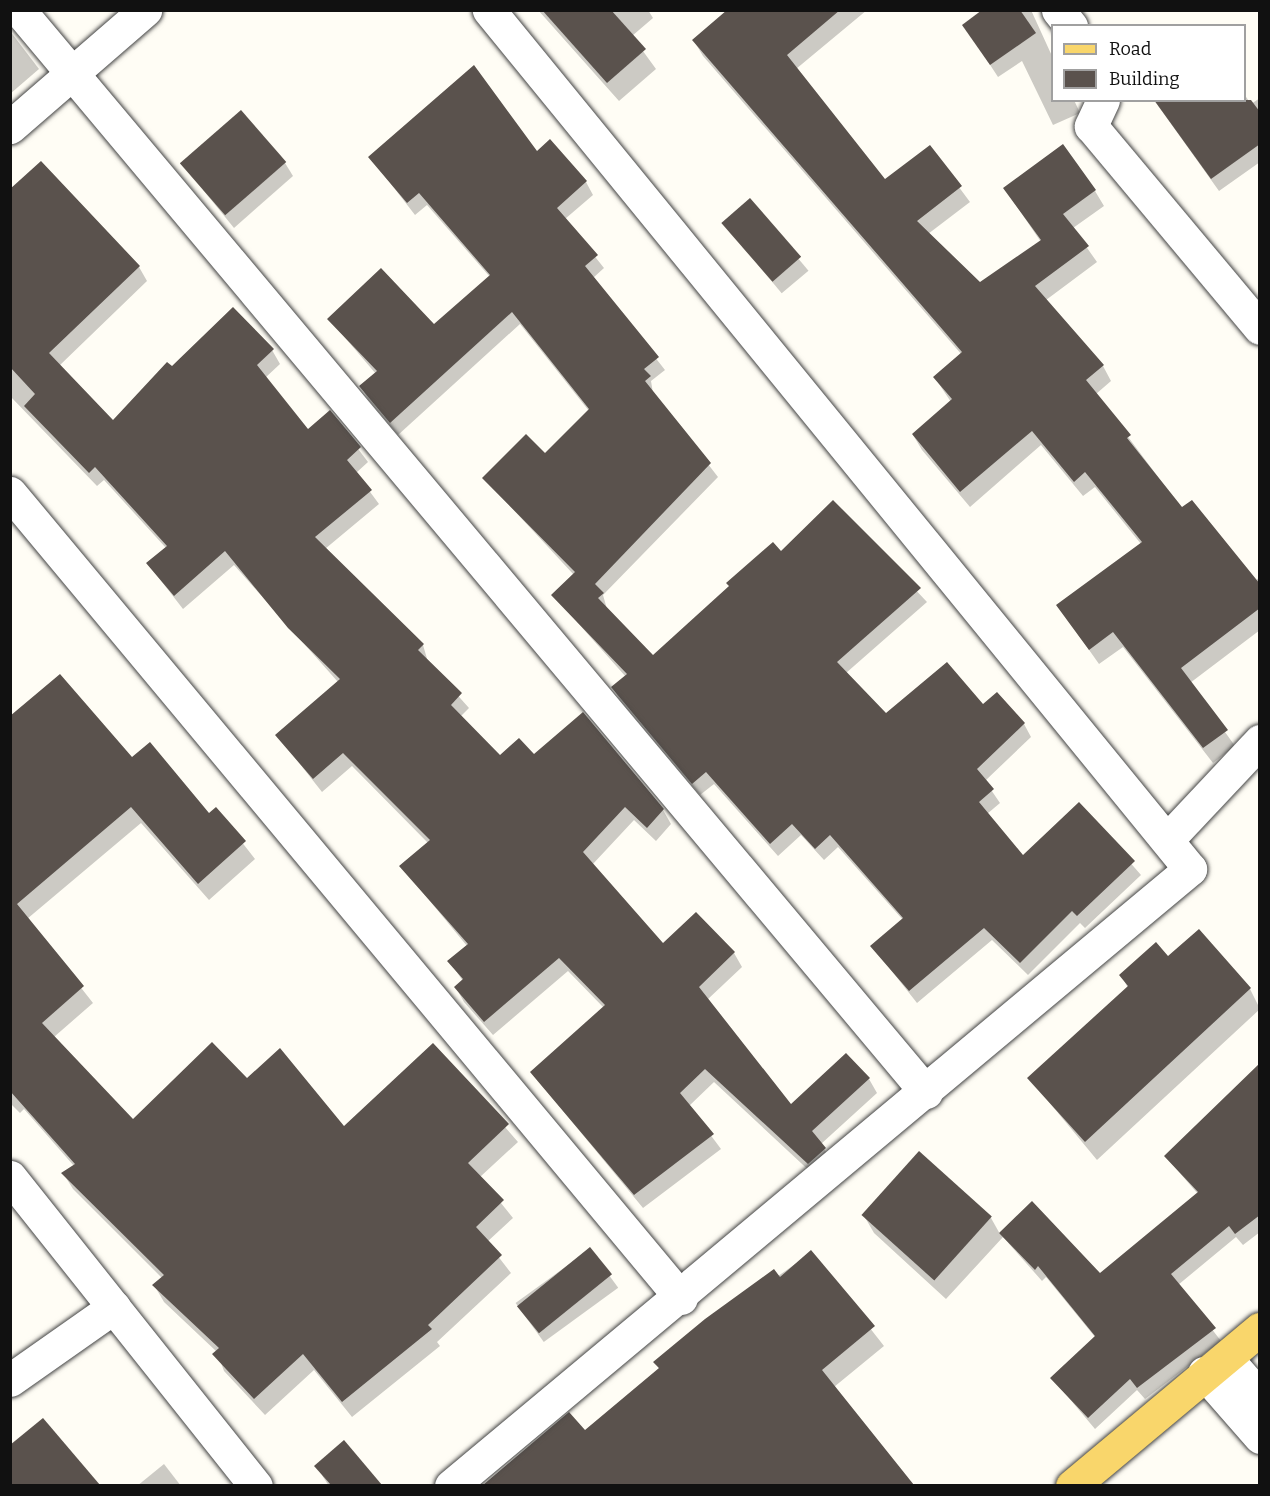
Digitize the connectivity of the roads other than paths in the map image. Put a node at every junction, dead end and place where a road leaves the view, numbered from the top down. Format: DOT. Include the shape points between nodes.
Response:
graph roads {
  1 [pos="19,10"];
  2 [pos="145,10"];
  3 [pos="489,10"];
  4 [pos="1058,10"];
  5 [pos="1069,24"];
  6 [pos="72,74"];
  7 [pos="1102,102"];
  8 [pos="10,127"];
  9 [pos="1260,328"];
  10 [pos="10,493"];
  11 [pos="1260,741"];
  12 [pos="1167,840"];
  13 [pos="926,1092"];
  14 [pos="10,1176"];
  15 [pos="681,1299"];
  16 [pos="114,1307"];
  17 [pos="1260,1329"];
  18 [pos="1215,1365"];
  19 [pos="10,1380"];
  20 [pos="1260,1397"];
  21 [pos="1260,1437"];
  22 [pos="256,1485"];
  23 [pos="451,1485"];
  24 [pos="1071,1485"];
  1 -- 6 [label="street"];
  2 -- 6 [label="street"];
  3 -- 12 [label="street"];
  4 -- 5 [label="street"];
  6 -- 8 [label="street"];
  6 -- 13 [label="street"];
  7 -- 9 [label="street" via="1091,126"];
  10 -- 15 [label="street"];
  11 -- 12 [label="street"];
  12 -- 13 [label="street" via="1190,869"];
  13 -- 15 [label="street"];
  14 -- 16 [label="street"];
  15 -- 23 [label="street"];
  16 -- 19 [label="street"];
  16 -- 22 [label="street"];
  17 -- 18 [label="main road"];
  18 -- 20 [label="street"];
  18 -- 21 [label="street"];
  18 -- 24 [label="main road"];
}
